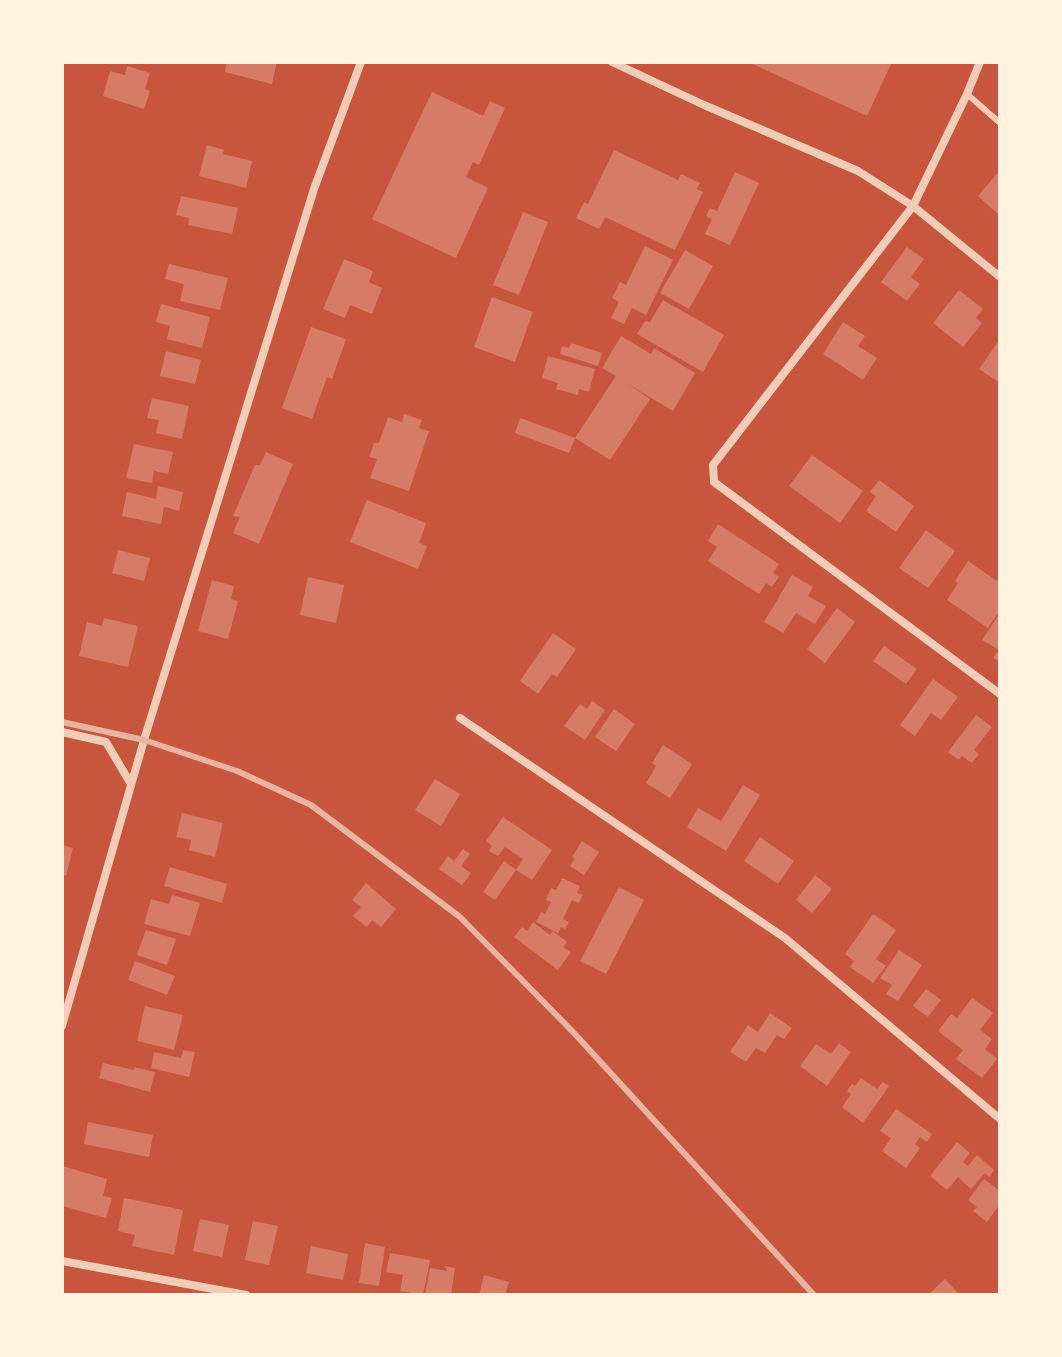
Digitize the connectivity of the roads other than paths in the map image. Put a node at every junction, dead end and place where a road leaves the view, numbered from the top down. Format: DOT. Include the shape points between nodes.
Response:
graph roads {
  1 [pos="361,62"];
  2 [pos="612,62"];
  3 [pos="980,62"];
  4 [pos="967,94"];
  5 [pos="1000,123"];
  6 [pos="913,206"];
  7 [pos="1000,277"];
  8 [pos="1000,694"];
  9 [pos="460,718"];
  10 [pos="62,732"];
  11 [pos="131,784"];
  12 [pos="62,1026"];
  13 [pos="1000,1119"];
  14 [pos="62,1261"];
  15 [pos="246,1295"];
  1 -- 11 [label="street" via="314,189"];
  2 -- 6 [label="street" via="858,171"];
  3 -- 4 [label="street"];
  4 -- 5 [label="lane"];
  4 -- 6 [label="street"];
  6 -- 7 [label="street"];
  6 -- 8 [label="street" via="713,465 714,482"];
  9 -- 13 [label="street" via="785,938"];
  10 -- 11 [label="street" via="106,742"];
  11 -- 12 [label="street"];
  14 -- 15 [label="street"];
}
